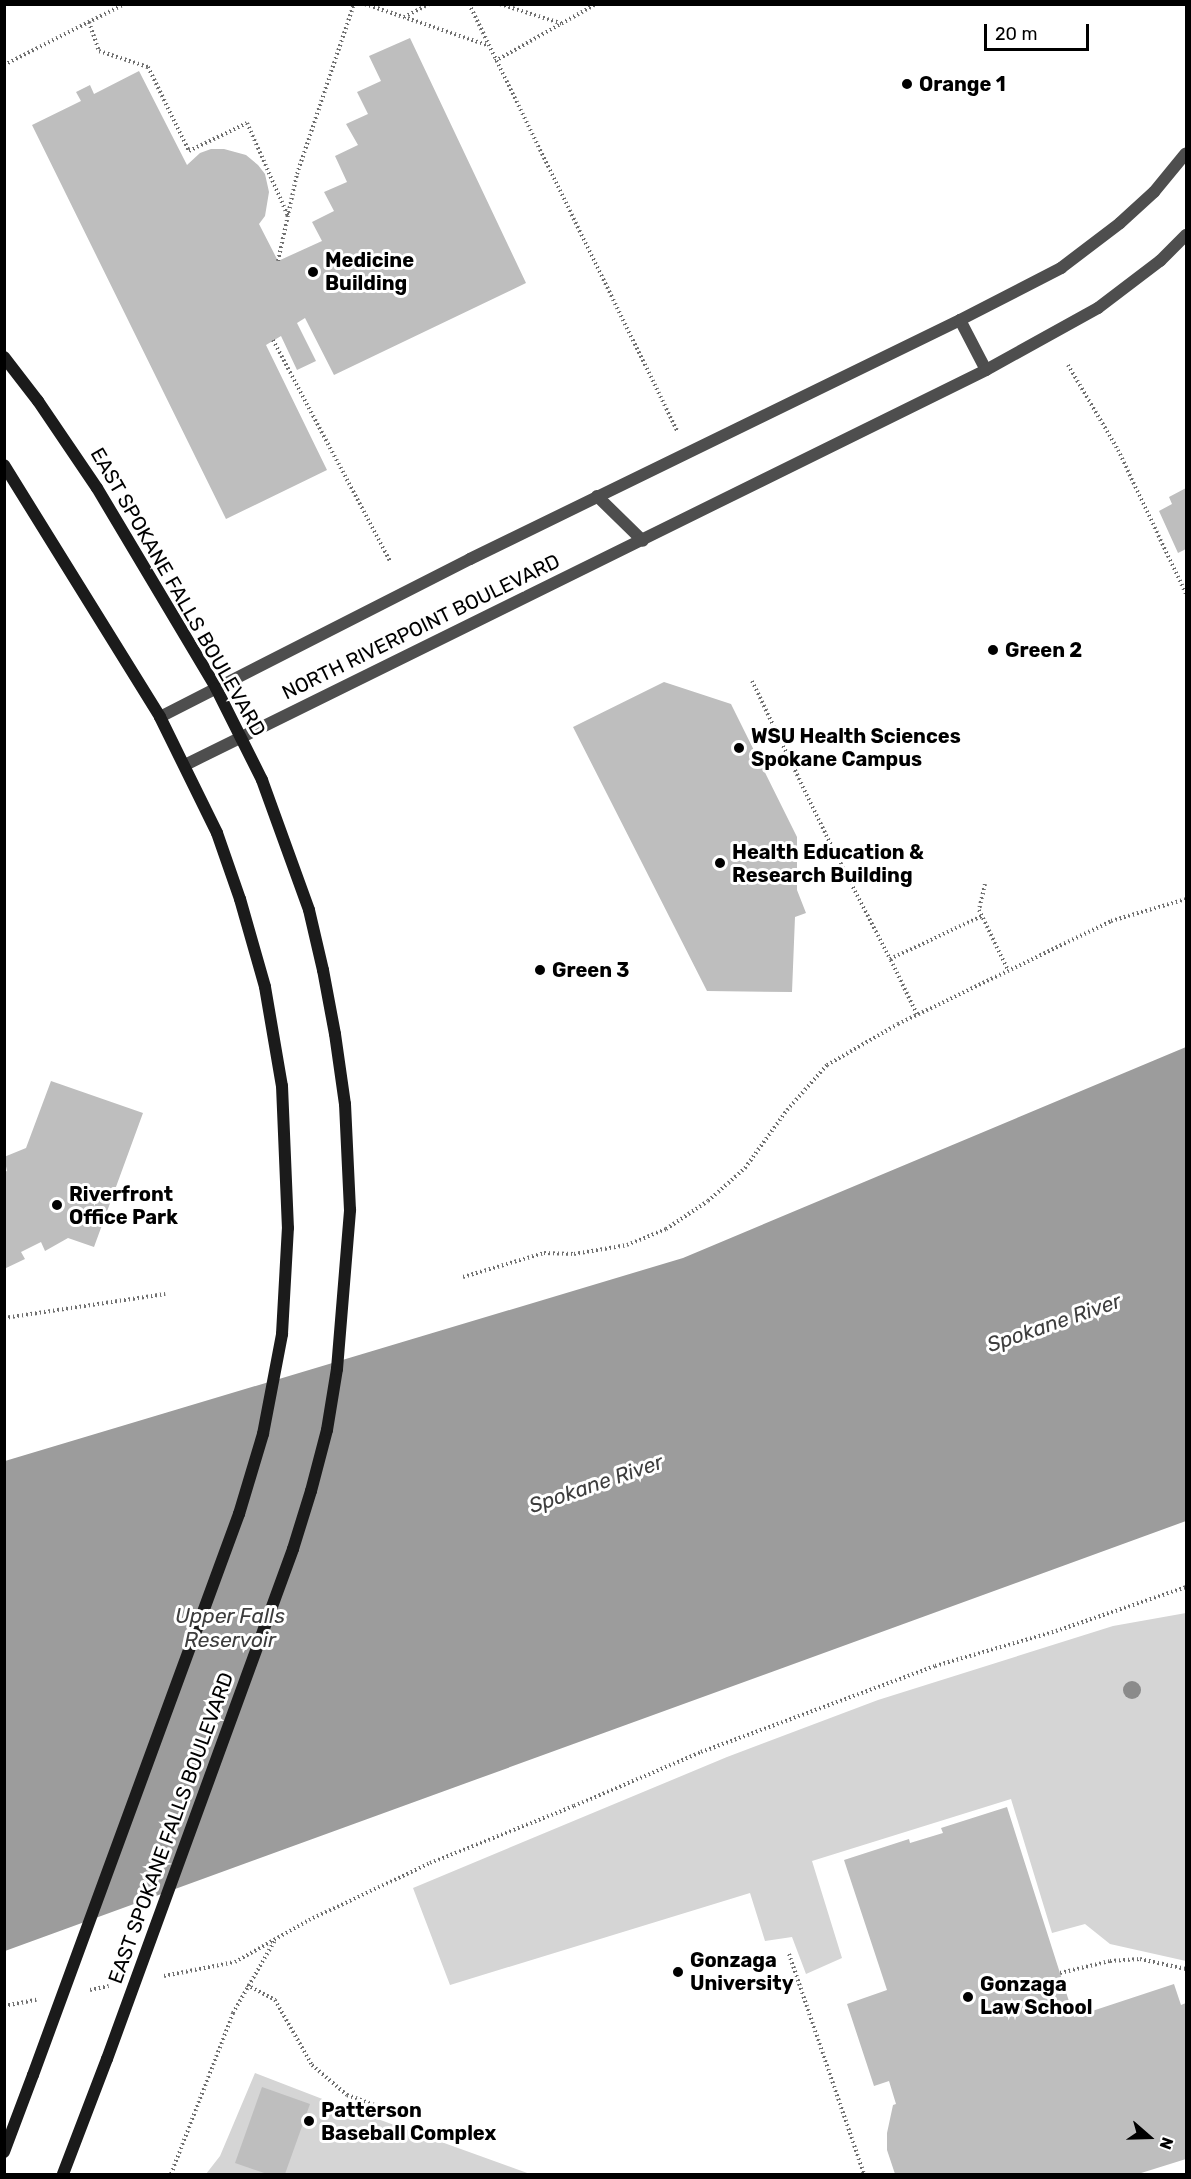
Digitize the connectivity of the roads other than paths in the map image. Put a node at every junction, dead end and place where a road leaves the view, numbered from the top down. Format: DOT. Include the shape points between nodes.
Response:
graph roads {
  1 [pos="1186,153"];
  2 [pos="1186,235"];
  3 [pos="960,320"];
  4 [pos="4,357"];
  5 [pos="986,370"];
  6 [pos="4,465"];
  7 [pos="597,496"];
  8 [pos="643,541"];
  9 [pos="216,688"];
  10 [pos="160,717"];
  11 [pos="242,736"];
  12 [pos="185,765"];
  13 [pos="4,2152"];
  14 [pos="63,2175"];
  1 -- 3 [label="street, NORTH RIVERPOINT BOULEVARD" via="1154,192 1094,246 1061,268"];
  2 -- 5 [label="street, NORTH RIVERPOINT BOULEVARD" via="1160,261 1098,308"];
  3 -- 5 [label="street"];
  3 -- 7 [label="street, NORTH RIVERPOINT BOULEVARD"];
  4 -- 9 [label="main road, EAST SPOKANE FALLS BOULEVARD" via="97,488"];
  5 -- 8 [label="street, NORTH RIVERPOINT BOULEVARD"];
  6 -- 10 [label="main road"];
  7 -- 8 [label="street"];
  7 -- 9 [label="street, NORTH RIVERPOINT BOULEVARD"];
  8 -- 11 [label="street, NORTH RIVERPOINT BOULEVARD"];
  9 -- 10 [label="street, NORTH RIVERPOINT BOULEVARD"];
  9 -- 11 [label="main road, EAST SPOKANE FALLS BOULEVARD"];
  10 -- 12 [label="main road"];
  11 -- 12 [label="street, NORTH RIVERPOINT BOULEVARD"];
  11 -- 14 [label="main road, EAST SPOKANE FALLS BOULEVARD, bridge" via="305,900 335,1034 345,1104 350,1210 337,1369 327,1430 293,1549"];
  12 -- 13 [label="main road, bridge" via="217,833 240,899 264,987 282,1086 288,1228 282,1334 263,1434 242,1504"];
}
